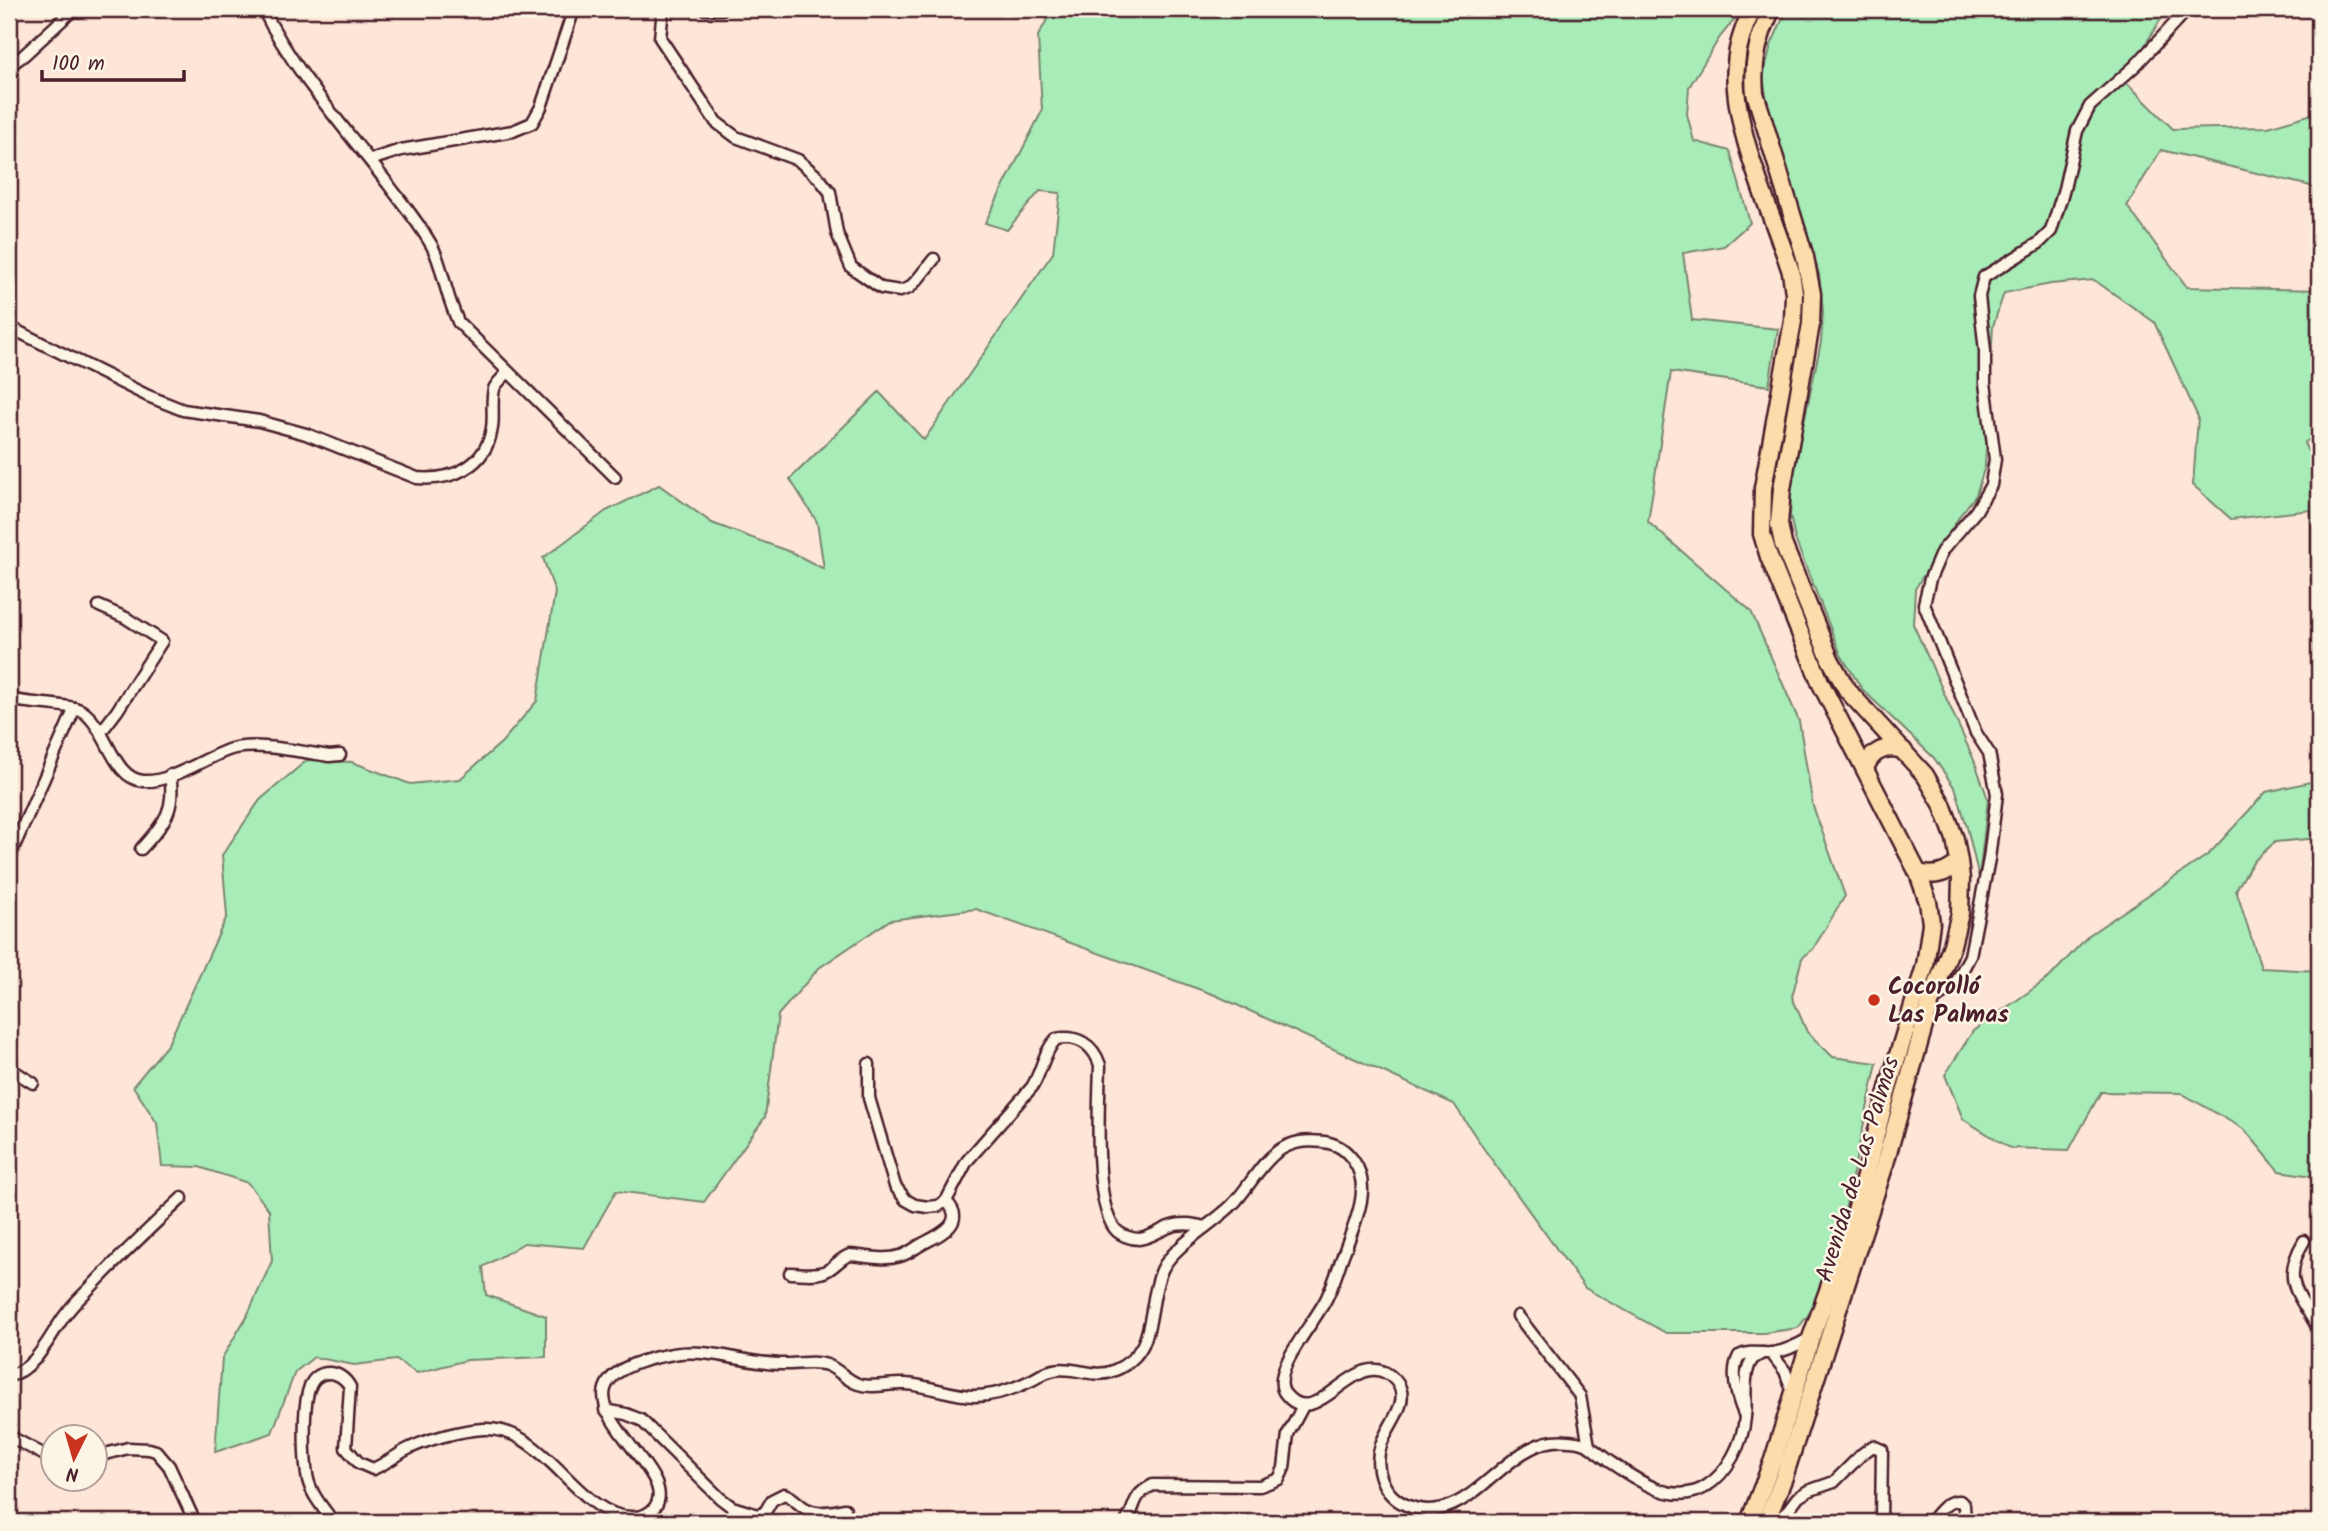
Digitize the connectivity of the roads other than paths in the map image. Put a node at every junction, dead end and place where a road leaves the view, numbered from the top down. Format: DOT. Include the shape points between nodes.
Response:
graph roads {
  1 [pos="74,9"];
  2 [pos="262,9"];
  3 [pos="574,9"];
  4 [pos="663,9"];
  5 [pos="705,9"];
  6 [pos="722,9"];
  7 [pos="1753,9"];
  8 [pos="1772,9"];
  9 [pos="2188,9"];
  10 [pos="9,66"];
  11 [pos="370,159"];
  12 [pos="934,259"];
  13 [pos="9,327"];
  14 [pos="508,372"];
  15 [pos="615,477"];
  16 [pos="99,606"];
  17 [pos="9,699"];
  18 [pos="75,708"];
  19 [pos="101,732"];
  20 [pos="1903,750"];
  21 [pos="340,755"];
  22 [pos="1865,769"];
  23 [pos="170,775"];
  24 [pos="141,849"];
  25 [pos="9,858"];
  26 [pos="1959,862"];
  27 [pos="1918,873"];
  28 [pos="1931,1001"];
  29 [pos="869,1064"];
  30 [pos="9,1068"];
  31 [pos="33,1083"];
  32 [pos="182,1198"];
  33 [pos="946,1201"];
  34 [pos="1205,1227"];
  35 [pos="2304,1241"];
  36 [pos="790,1273"];
  37 [pos="1518,1316"];
  38 [pos="2319,1330"];
  39 [pos="1811,1338"];
  40 [pos="1767,1353"];
  41 [pos="9,1376"];
  42 [pos="1793,1393"];
  43 [pos="1303,1406"];
  44 [pos="605,1410"];
  45 [pos="9,1436"];
  46 [pos="1589,1446"];
  47 [pos="38,1452"];
  48 [pos="108,1453"];
  49 [pos="845,1510"];
  50 [pos="195,1522"];
  51 [pos="333,1522"];
  52 [pos="1126,1522"];
  53 [pos="1749,1522"];
  54 [pos="1766,1522"];
  55 [pos="1779,1522"];
  56 [pos="1881,1522"];
  57 [pos="1930,1522"];
  58 [pos="1965,1522"];
  1 -- 10 [label="street"];
  2 -- 11 [label="street" via="300,69"];
  3 -- 11 [label="street" via="532,123 513,131"];
  4 -- 12 [label="street" via="660,38 716,122 736,137 798,160 830,192 837,233 852,267 881,288 900,291 909,288"];
  5 -- 6 [label="street"];
  7 -- 22 [label="main road, Avenida de Las Palmas" via="1737,52 1737,102 1794,293 1790,344 1762,488 1762,534 1821,684"];
  8 -- 20 [label="main road, Avenida de Las Palmas" via="1756,50 1755,93 1805,257 1813,307 1782,489 1780,534 1838,675"];
  9 -- 28 [label="street" via="2090,106 2077,131 2051,231 1984,277 1979,296 1995,460 1991,485 1976,512 1941,551 1924,604 1976,733 1989,753 1997,794 1970,956 1954,986"];
  11 -- 14 [label="street" via="431,244 458,322"];
  13 -- 14 [label="street" via="183,410 259,421 306,434 419,478 455,475 479,457 492,430 494,387"];
  14 -- 15 [label="street"];
  16 -- 19 [label="street" via="162,641"];
  17 -- 18 [label="street"];
  18 -- 19 [label="street"];
  18 -- 25 [label="street"];
  19 -- 23 [label="street" via="122,770 131,777 157,781"];
  20 -- 22 [label="main road" via="1879,750"];
  20 -- 26 [label="main road, Avenida de Las Palmas" via="1942,804"];
  21 -- 23 [label="street" via="260,747 230,749"];
  22 -- 27 [label="main road, Avenida de Las Palmas"];
  23 -- 24 [label="street" via="173,790 165,822"];
  26 -- 27 [label="main road" via="1940,875"];
  26 -- 28 [label="main road, Avenida de Las Palmas" via="1957,928"];
  27 -- 39 [label="main road, Avenida de Las Palmas" via="1931,923 1925,966 1854,1218"];
  28 -- 54 [label="main road, Avenida de Las Palmas" via="1880,1180"];
  29 -- 33 [label="street" via="869,1098 895,1186 915,1205 933,1207"];
  30 -- 31 [label="street"];
  32 -- 41 [label="street" via="66,1314 28,1367"];
  33 -- 34 [label="street" via="967,1161 1032,1087 1048,1047 1056,1039 1075,1037 1089,1046 1100,1065 1100,1164 1106,1212 1115,1229 1139,1239 1188,1223"];
  33 -- 36 [label="street" via="954,1214 949,1228 901,1256 850,1255 822,1273"];
  34 -- 43 [label="street" via="1233,1205 1273,1155 1287,1146 1301,1141 1340,1146 1358,1166 1363,1196 1327,1299 1283,1370 1285,1395"];
  34 -- 44 [label="street" via="1165,1263 1144,1347 1133,1360 1102,1375 1055,1370 999,1393 977,1396 911,1384 853,1383 825,1364 678,1353 637,1364 613,1377 604,1391"];
  35 -- 38 [label="street" via="2293,1259 2292,1282"];
  37 -- 46 [label="street" via="1580,1396"];
  39 -- 40 [label="street"];
  39 -- 42 [label="main road, Avenida de Las Palmas"];
  40 -- 42 [label="street" via="1785,1371"];
  40 -- 46 [label="street" via="1744,1353 1736,1360 1738,1399 1745,1418 1743,1435 1722,1471 1702,1489 1667,1493"];
  42 -- 53 [label="main road, Avenida de Las Palmas"];
  43 -- 46 [label="street" via="1314,1404 1360,1373 1389,1374 1400,1386 1402,1397 1380,1447 1380,1479 1401,1503 1424,1509 1437,1510 1472,1493 1535,1446 1563,1441"];
  43 -- 52 [label="street" via="1288,1434 1279,1479 1260,1486 1153,1485 1135,1500"];
  44 -- 49 [label="street" via="641,1420 732,1507 758,1515 784,1494 808,1510"];
  44 -- 51 [label="street" via="641,1457 659,1493 651,1513 632,1518 615,1514 593,1502 525,1441 489,1429 427,1441 373,1469 359,1463 346,1448 347,1381 336,1374 315,1377 307,1404 307,1477"];
  45 -- 47 [label="street"];
  48 -- 50 [label="street" via="128,1448 156,1451 169,1466"];
  55 -- 56 [label="street" via="1797,1498 1834,1482 1873,1446 1882,1450"];
  57 -- 58 [label="street" via="1954,1501 1964,1505"];
}
